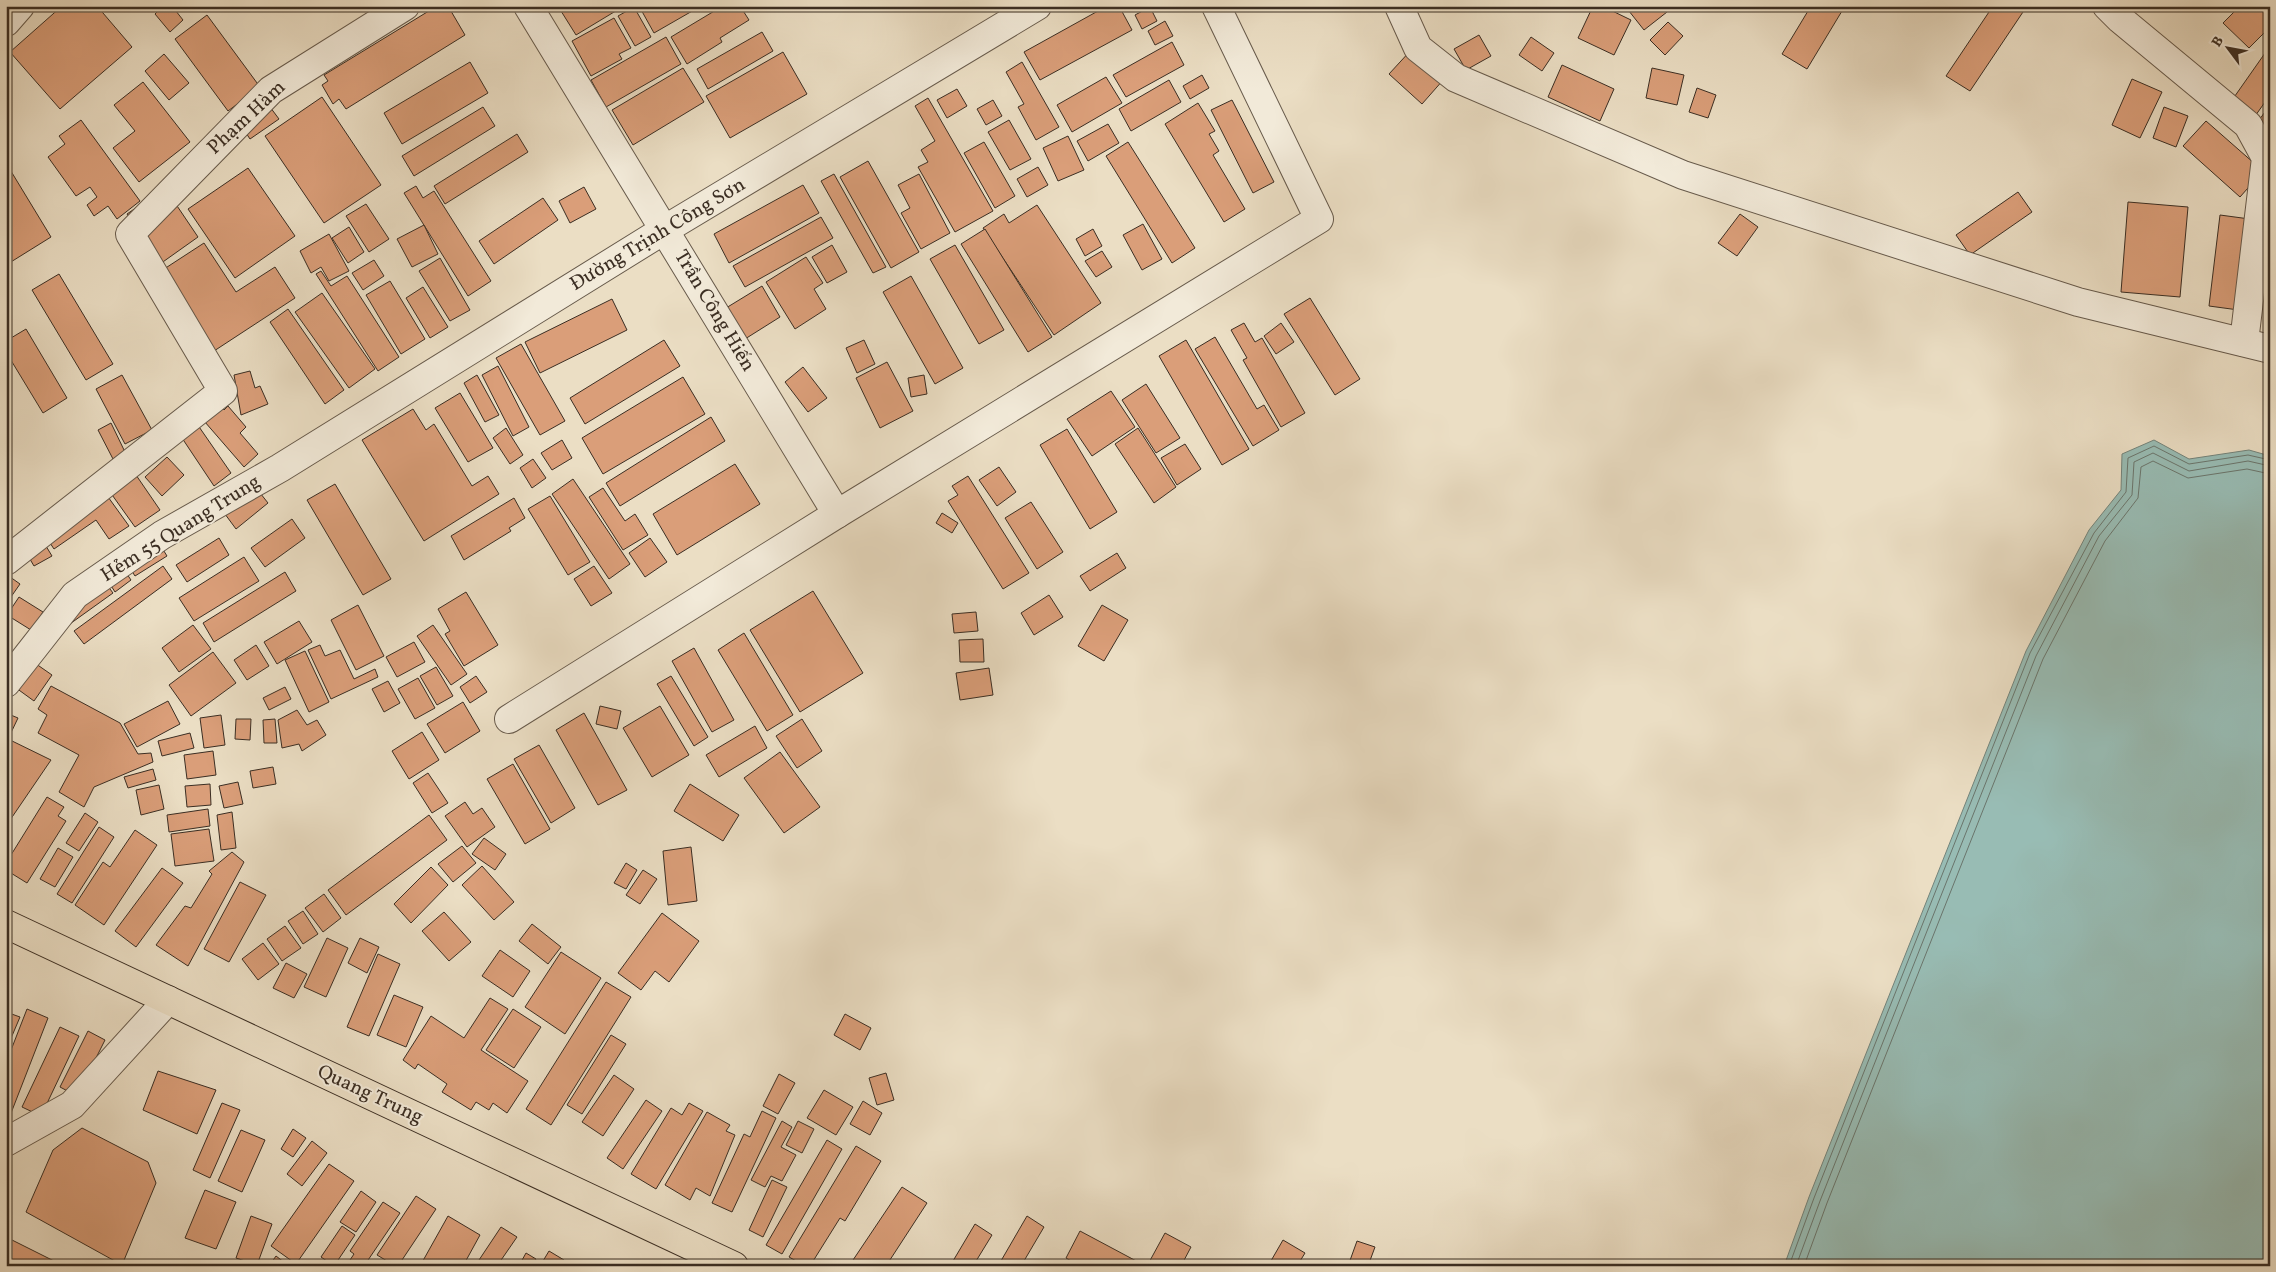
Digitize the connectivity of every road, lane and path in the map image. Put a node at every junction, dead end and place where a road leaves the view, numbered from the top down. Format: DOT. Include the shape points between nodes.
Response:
graph roads {
  1 [pos="20,6"];
  2 [pos="405,6"];
  3 [pos="528,6"];
  4 [pos="1037,6"];
  5 [pos="1216,6"];
  6 [pos="1398,6"];
  7 [pos="2107,6"];
  8 [pos="6,22"];
  9 [pos="2268,158"];
  10 [pos="664,230"];
  11 [pos="2244,342"];
  12 [pos="2270,348"];
  13 [pos="280,468"];
  14 [pos="837,514"];
  15 [pos="6,561"];
  16 [pos="6,683"];
  17 [pos="509,719"];
  18 [pos="6,924"];
  19 [pos="168,1000"];
  20 [pos="6,1142"];
  21 [pos="734,1266"];
  1 -- 8 [label="street"];
  2 -- 15 [label="street, Phạm Hàm" via="272,90 130,234 223,391"];
  3 -- 10 [label="street, Trần Công Hiến"];
  4 -- 10 [label="street, Đường Trịnh Công Sơn"];
  5 -- 14 [label="street" via="1319,219"];
  6 -- 11 [label="street" via="1418,48 1456,78 1683,174 2078,302"];
  7 -- 9 [label="street" via="2248,125"];
  9 -- 11 [label="street"];
  10 -- 13 [label="street, Đường Trịnh Công Sơn"];
  10 -- 14 [label="street, Trần Công Hiến"];
  11 -- 12 [label="street"];
  13 -- 16 [label="street, Hẻm 55 Quang Trung" via="162,535 75,595"];
  14 -- 17 [label="street"];
  18 -- 19 [label="main road, Quang Trung"];
  19 -- 20 [label="street" via="72,1105"];
  19 -- 21 [label="main road, Quang Trung"];
}
